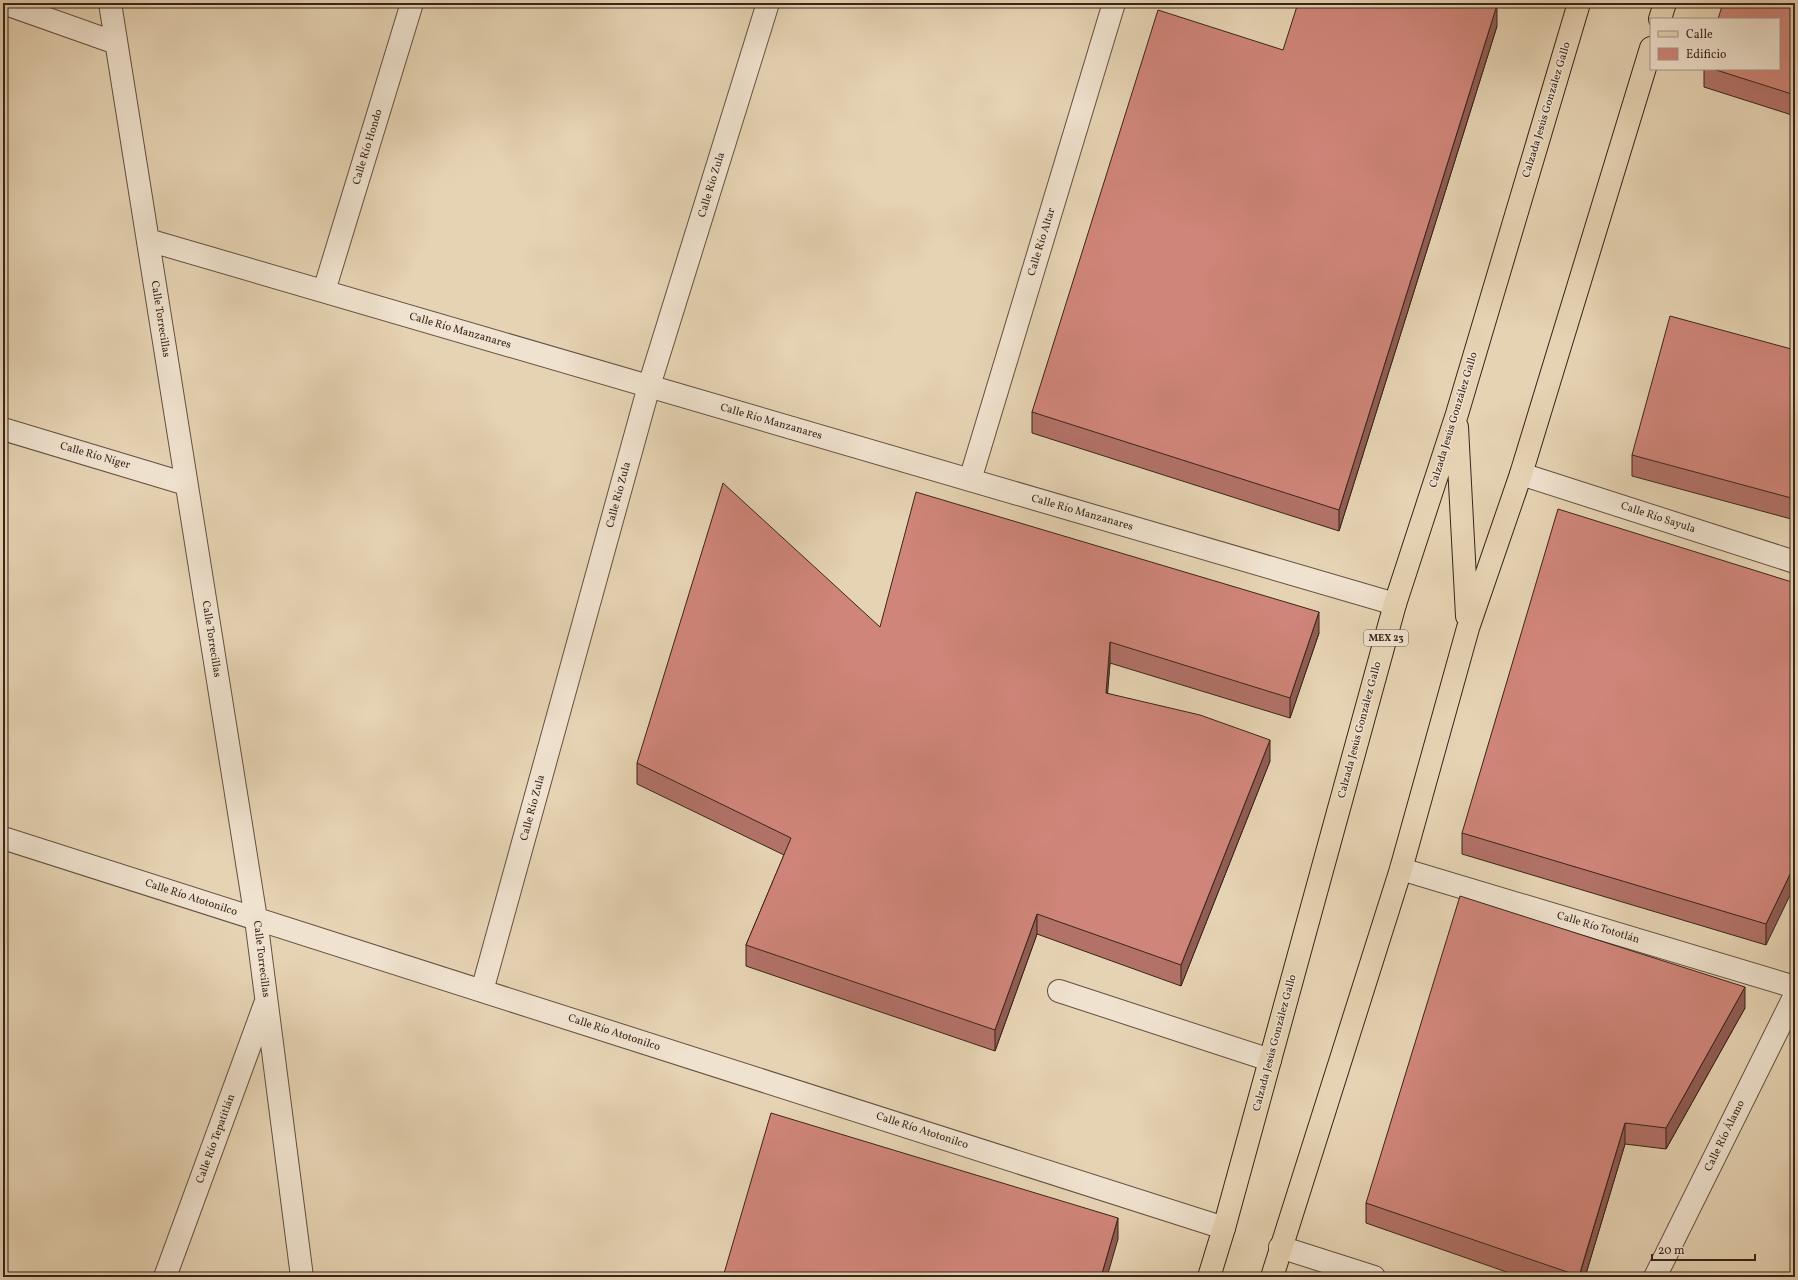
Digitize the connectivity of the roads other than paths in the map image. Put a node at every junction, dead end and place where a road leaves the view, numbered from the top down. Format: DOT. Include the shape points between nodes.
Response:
graph roads {
  1 [pos="110,3"];
  2 [pos="412,3"];
  3 [pos="768,3"];
  4 [pos="1114,3"];
  5 [pos="1580,3"];
  6 [pos="1665,3"];
  7 [pos="3,4"];
  8 [pos="1660,18"];
  9 [pos="116,43"];
  10 [pos="1650,51"];
  11 [pos="148,240"];
  12 [pos="324,291"];
  13 [pos="649,386"];
  14 [pos="1457,414"];
  15 [pos="3,429"];
  16 [pos="1521,474"];
  17 [pos="970,480"];
  18 [pos="186,484"];
  19 [pos="1795,562"];
  20 [pos="1395,604"];
  21 [pos="1468,628"];
  22 [pos="3,838"];
  23 [pos="1400,869"];
  24 [pos="256,919"];
  25 [pos="1795,987"];
  26 [pos="482,991"];
  27 [pos="1059,991"];
  28 [pos="1795,995"];
  29 [pos="266,1001"];
  30 [pos="1270,1060"];
  31 [pos="1224,1228"];
  32 [pos="1280,1247"];
  33 [pos="165,1277"];
  34 [pos="302,1277"];
  35 [pos="1208,1277"];
  36 [pos="1272,1277"];
  37 [pos="1374,1277"];
  38 [pos="1655,1277"];
  1 -- 9 [label="street, Calle Torrecillas"];
  2 -- 12 [label="street, Calle Río Hondo"];
  3 -- 13 [label="street, Calle Río Zula"];
  4 -- 17 [label="street, Calle Río Altar"];
  5 -- 14 [label="main road, Calzada Jesús González Gallo / MEX 23"];
  6 -- 8 [label="main road"];
  7 -- 9 [label="street"];
  9 -- 11 [label="street, Calle Torrecillas"];
  10 -- 16 [label="main road"];
  11 -- 12 [label="street, Calle Río Manzanares"];
  11 -- 18 [label="street, Calle Torrecillas"];
  12 -- 13 [label="street, Calle Río Manzanares"];
  13 -- 17 [label="street, Calle Río Manzanares"];
  13 -- 26 [label="street, Calle Río Zula"];
  14 -- 20 [label="main road, Calzada Jesús González Gallo / MEX 23"];
  14 -- 21 [label="main road"];
  15 -- 18 [label="street, Calle Río Níger"];
  16 -- 19 [label="street, Calle Río Sayula"];
  16 -- 21 [label="main road"];
  17 -- 20 [label="street, Calle Río Manzanares"];
  18 -- 24 [label="street, Calle Torrecillas"];
  20 -- 30 [label="main road, Calzada Jesús González Gallo / MEX 23"];
  21 -- 23 [label="main road"];
  22 -- 24 [label="street, Calle Río Atotonilco"];
  23 -- 25 [label="street, Calle Río Tototlán"];
  23 -- 32 [label="main road"];
  24 -- 26 [label="street, Calle Río Atotonilco"];
  24 -- 29 [label="street, Calle Torrecillas"];
  26 -- 31 [label="street, Calle Río Atotonilco"];
  27 -- 30 [label="street"];
  28 -- 38 [label="street, Calle Río Álamo"];
  29 -- 33 [label="street, Calle Río Tepatitlán"];
  29 -- 34 [label="street, Calle Torrecillas"];
  30 -- 31 [label="main road, Calzada Jesús González Gallo / MEX 23"];
  31 -- 35 [label="main road, Calzada Jesús González Gallo / MEX 23"];
  32 -- 36 [label="main road"];
  32 -- 37 [label="street"];
}
